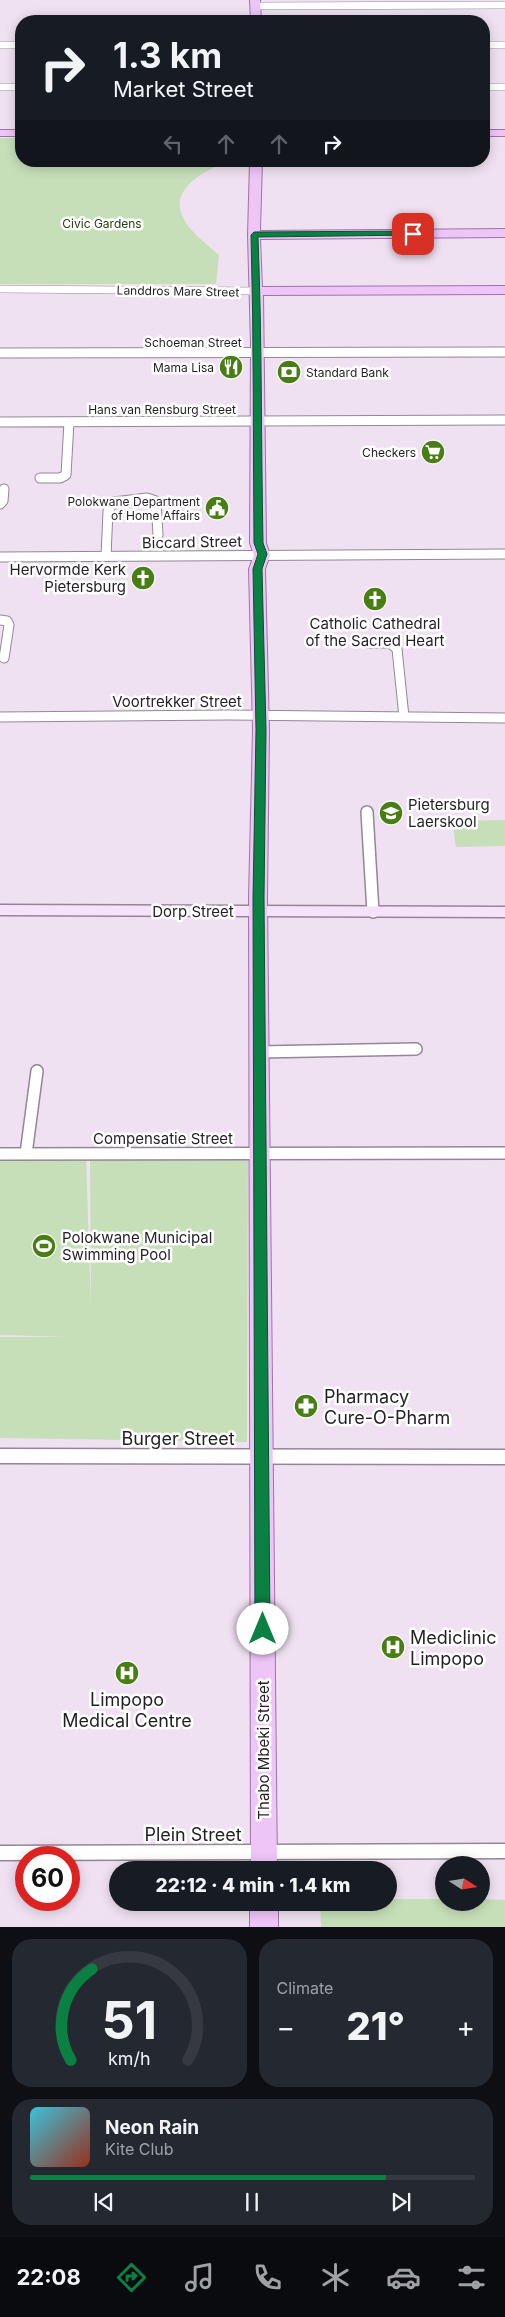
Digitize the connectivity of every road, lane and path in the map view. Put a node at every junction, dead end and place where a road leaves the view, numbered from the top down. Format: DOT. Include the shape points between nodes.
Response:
graph roads {
  1 [pos="255,3"];
  2 [pos="505,5"];
  3 [pos="0,45"];
  4 [pos="15,45"];
  5 [pos="490,45"];
  6 [pos="505,45"];
  7 [pos="0,87"];
  8 [pos="15,87"];
  9 [pos="490,87"];
  10 [pos="505,87"];
  11 [pos="0,132"];
  12 [pos="490,132"];
  13 [pos="505,132"];
  14 [pos="15,133"];
  15 [pos="256,167"];
  16 [pos="505,233"];
  17 [pos="254,235"];
  18 [pos="0,289"];
  19 [pos="505,290"];
  20 [pos="257,291"];
  21 [pos="505,352"];
  22 [pos="0,353"];
  23 [pos="257,354"];
  24 [pos="257,420"];
  25 [pos="505,420"];
  26 [pos="0,422"];
  27 [pos="69,422"];
  28 [pos="40,478"];
  29 [pos="4,489"];
  30 [pos="0,504"];
  31 [pos="158,535"];
  32 [pos="262,554"];
  33 [pos="505,554"];
  34 [pos="106,556"];
  35 [pos="0,557"];
  36 [pos="0,620"];
  37 [pos="367,643"];
  38 [pos="4,658"];
  39 [pos="261,716"];
  40 [pos="0,717"];
  41 [pos="404,717"];
  42 [pos="505,718"];
  43 [pos="367,812"];
  44 [pos="0,910"];
  45 [pos="258,912"];
  46 [pos="373,912"];
  47 [pos="505,912"];
  48 [pos="416,1049"];
  49 [pos="259,1052"];
  50 [pos="37,1071"];
  51 [pos="505,1153"];
  52 [pos="0,1154"];
  53 [pos="26,1154"];
  54 [pos="260,1154"];
  55 [pos="0,1456"];
  56 [pos="261,1457"];
  57 [pos="505,1457"];
  58 [pos="505,1851"];
  59 [pos="0,1853"];
  60 [pos="235,1861"];
  61 [pos="264,1861"];
  62 [pos="286,1861"];
  63 [pos="264,1911"];
  64 [pos="264,1927"];
  1 -- 2 [label="street"];
  3 -- 4 [label="street"];
  5 -- 6 [label="street"];
  7 -- 8 [label="street"];
  9 -- 10 [label="street"];
  11 -- 14 [label="main road"];
  12 -- 13 [label="main road"];
  15 -- 17 [label="main road, Thabo Mbeki Street"];
  16 -- 17 [label="main road"];
  17 -- 20 [label="main road, Thabo Mbeki Street"];
  18 -- 20 [label="street, Landdros Mare Street"];
  19 -- 20 [label="main road, Landdros Mare Street"];
  20 -- 23 [label="main road, Thabo Mbeki Street"];
  21 -- 23 [label="street, Schoeman Street"];
  22 -- 23 [label="street, Schoeman Street"];
  23 -- 24 [label="main road, Thabo Mbeki Street"];
  24 -- 25 [label="street, Hans van Rensburg Street"];
  24 -- 27 [label="street, Hans van Rensburg Street"];
  24 -- 32 [label="main road, Thabo Mbeki Street" via="258,543"];
  26 -- 27 [label="street, Hans van Rensburg Street"];
  27 -- 28 [label="street" via="66,475"];
  29 -- 30 [label="street"];
  31 -- 34 [label="street" via="156,501 147,498 114,502 108,511"];
  32 -- 33 [label="street, Biccard Street"];
  32 -- 34 [label="street, Biccard Street" via="235,557"];
  32 -- 39 [label="main road, Thabo Mbeki Street" via="257,569"];
  34 -- 35 [label="street, Biccard Street"];
  36 -- 38 [label="street" via="8,624"];
  37 -- 41 [label="street" via="390,644 397,648"];
  39 -- 40 [label="street, Voortrekker Street"];
  39 -- 41 [label="street, Voortrekker Street"];
  39 -- 45 [label="main road, Thabo Mbeki Street"];
  41 -- 42 [label="street, Voortrekker Street"];
  43 -- 46 [label="street"];
  44 -- 45 [label="street, Dorp Street"];
  45 -- 46 [label="street, Dorp Street"];
  45 -- 49 [label="main road, Thabo Mbeki Street"];
  46 -- 47 [label="street, Dorp Street"];
  48 -- 49 [label="street"];
  49 -- 54 [label="main road, Thabo Mbeki Street"];
  50 -- 53 [label="street"];
  51 -- 54 [label="street, Compensatie Street"];
  52 -- 53 [label="street, Compensatie Street"];
  53 -- 54 [label="street, Compensatie Street"];
  54 -- 56 [label="main road, Thabo Mbeki Street"];
  55 -- 56 [label="street, Burger Street"];
  56 -- 57 [label="street, Burger Street"];
  56 -- 61 [label="main road, Thabo Mbeki Street"];
  58 -- 62 [label="street, Plein Street"];
  59 -- 60 [label="street, Plein Street"];
  63 -- 64 [label="main road"];
}
